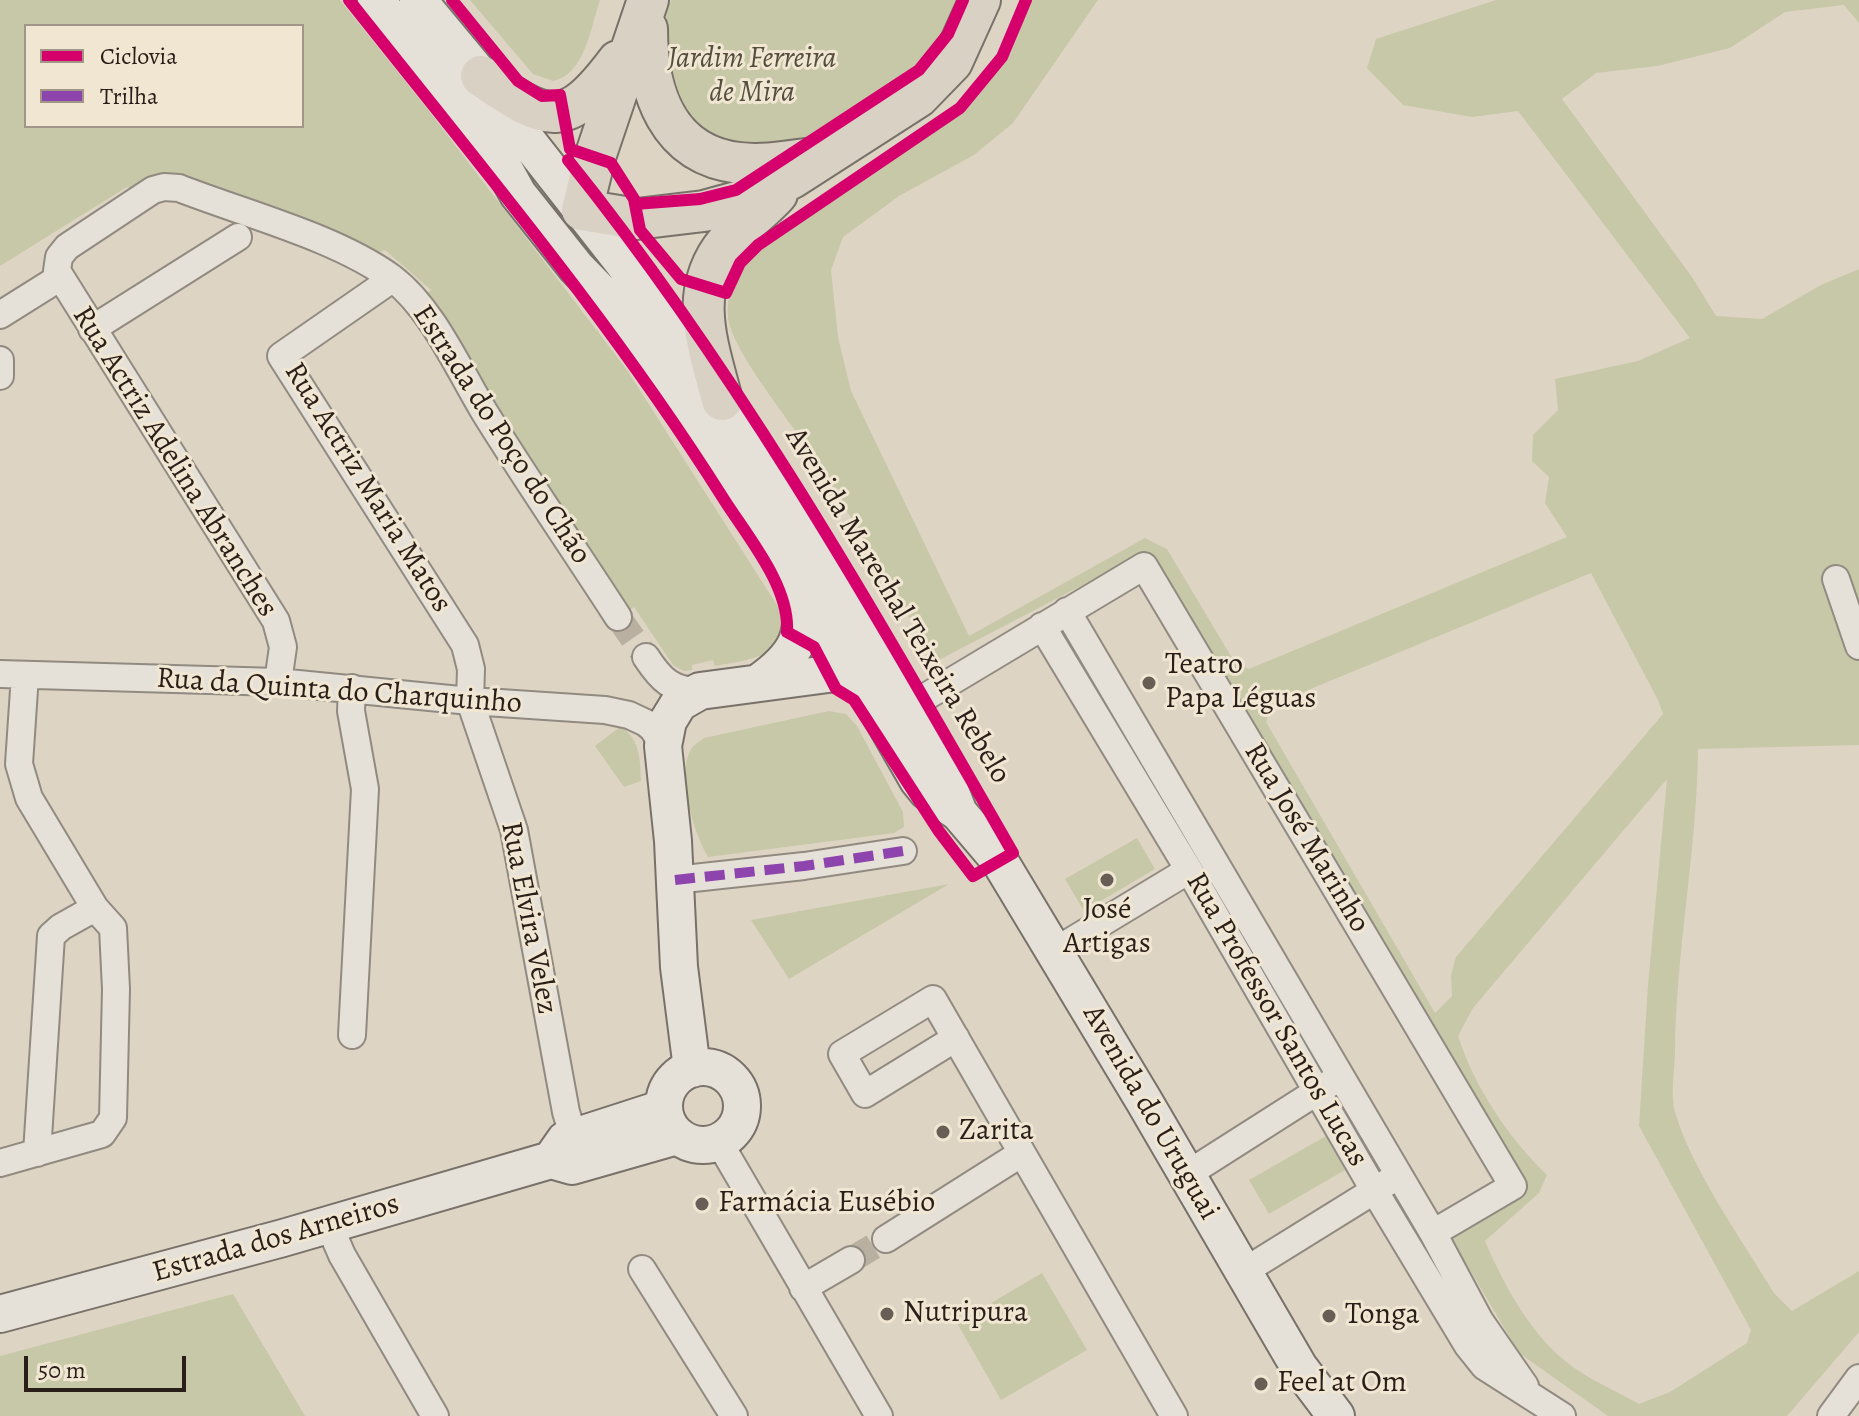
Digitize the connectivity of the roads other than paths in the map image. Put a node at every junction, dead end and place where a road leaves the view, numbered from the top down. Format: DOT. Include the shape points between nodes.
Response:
graph roads {
  1 [pos="376,0"];
  2 [pos="418,0"];
  3 [pos="648,0"];
  4 [pos="980,0"];
  5 [pos="635,38"];
  6 [pos="481,76"];
  7 [pos="491,145"];
  8 [pos="808,168"];
  9 [pos="582,210"];
  10 [pos="238,237"];
  11 [pos="67,247"];
  12 [pos="59,278"];
  13 [pos="392,279"];
  14 [pos="615,307"];
  15 [pos="0,315"];
  16 [pos="92,329"];
  17 [pos="0,360"];
  18 [pos="0,376"];
  19 [pos="722,400"];
  20 [pos="1836,579"];
  21 [pos="796,581"];
  22 [pos="1067,611"];
  23 [pos="618,617"];
  24 [pos="1042,626"];
  25 [pos="1859,646"];
  26 [pos="861,652"];
  27 [pos="646,657"];
  28 [pos="12,675"];
  29 [pos="278,682"];
  30 [pos="758,683"];
  31 [pos="352,688"];
  32 [pos="700,691"];
  33 [pos="470,701"];
  34 [pos="905,706"];
  35 [pos="663,746"];
  36 [pos="959,813"];
  37 [pos="903,851"];
  38 [pos="1189,870"];
  39 [pos="675,880"];
  40 [pos="95,908"];
  41 [pos="1055,951"];
  42 [pos="352,1035"];
  43 [pos="956,1038"];
  44 [pos="692,1069"];
  45 [pos="1341,1076"];
  46 [pos="1318,1091"];
  47 [pos="671,1122"];
  48 [pos="719,1142"];
  49 [pos="562,1149"];
  50 [pos="37,1153"];
  51 [pos="1022,1153"];
  52 [pos="0,1163"];
  53 [pos="1186,1175"];
  54 [pos="1399,1177"];
  55 [pos="1374,1190"];
  56 [pos="329,1225"];
  57 [pos="1433,1233"];
  58 [pos="886,1239"];
  59 [pos="851,1260"];
  60 [pos="642,1269"];
  61 [pos="1243,1272"];
  62 [pos="803,1288"];
  63 [pos="0,1314"];
  64 [pos="1859,1378"];
  65 [pos="1530,1393"];
  66 [pos="435,1416"];
  67 [pos="734,1416"];
  68 [pos="879,1416"];
  69 [pos="1174,1416"];
  70 [pos="1336,1416"];
  71 [pos="1562,1416"];
  72 [pos="1831,1416"];
  1 -- 7 [label="street, Avenida Marechal Teixeira Rebelo"];
  2 -- 6 [label="street, Avenida Marechal Teixeira Rebelo"];
  3 -- 5 [label="main road"];
  3 -- 8 [label="main road" via="651,82 679,134 714,157"];
  4 -- 8 [label="main road" via="952,62 918,97"];
  5 -- 6 [label="main road" via="593,93 563,111 528,107"];
  5 -- 9 [label="main road"];
  6 -- 9 [label="street, Avenida Marechal Teixeira Rebelo"];
  7 -- 9 [label="street" via="546,195"];
  7 -- 14 [label="street, Avenida Marechal Teixeira Rebelo" via="518,194"];
  8 -- 9 [label="main road" via="755,197 704,211 637,219"];
  8 -- 19 [label="main road" via="728,240 710,269 701,312"];
  9 -- 14 [label="street" via="587,254"];
  9 -- 19 [label="street, Avenida Marechal Teixeira Rebelo"];
  10 -- 16 [label="street"];
  11 -- 12 [label="street, Rua Actriz Adelina Abranches" via="57,263"];
  11 -- 13 [label="street, Estrada do Poço do Chão" via="153,190 172,187 341,250"];
  12 -- 15 [label="street"];
  12 -- 16 [label="street, Rua Actriz Adelina Abranches"];
  13 -- 23 [label="street, Estrada do Poço do Chão" via="416,301"];
  13 -- 33 [label="street, Rua Actriz Maria Matos" via="281,356 465,645"];
  14 -- 21 [label="street, Avenida Marechal Teixeira Rebelo"];
  16 -- 29 [label="street, Rua Actriz Adelina Abranches" via="276,621 283,647"];
  17 -- 18 [label="street"];
  19 -- 26 [label="street, Avenida Marechal Teixeira Rebelo"];
  20 -- 25 [label="street"];
  21 -- 26 [label="street, Avenida Marechal Teixeira Rebelo"];
  21 -- 30 [label="street" via="803,621 799,638 785,663"];
  22 -- 24 [label="street, Rua José Marinho"];
  22 -- 45 [label="street, Rua Professor Santos Lucas"];
  22 -- 57 [label="street, Rua José Marinho" via="1144,566 1513,1186"];
  24 -- 34 [label="street, Rua José Marinho"];
  24 -- 38 [label="street, Rua Professor Santos Lucas"];
  26 -- 30 [label="street" via="828,674"];
  26 -- 34 [label="street, Avenida Marechal Teixeira Rebelo"];
  26 -- 36 [label="street, Avenida Marechal Teixeira Rebelo" via="918,780"];
  27 -- 32 [label="street" via="672,687"];
  28 -- 29 [label="street, Rua da Quinta do Charquinho"];
  28 -- 40 [label="street" via="19,764 29,798"];
  29 -- 31 [label="street, Rua da Quinta do Charquinho"];
  30 -- 32 [label="street"];
  31 -- 33 [label="street, Rua da Quinta do Charquinho"];
  31 -- 42 [label="street" via="365,789"];
  32 -- 35 [label="street" via="672,712"];
  33 -- 35 [label="street, Rua da Quinta do Charquinho" via="629,715 653,729"];
  33 -- 49 [label="street, Rua Elvira Velez" via="514,830 563,1097"];
  34 -- 36 [label="street, Avenida Marechal Teixeira Rebelo" via="943,772"];
  35 -- 39 [label="street"];
  36 -- 41 [label="street, Avenida do Uruguai" via="999,860"];
  37 -- 39 [label="street"];
  38 -- 41 [label="street"];
  38 -- 46 [label="street, Rua Professor Santos Lucas"];
  39 -- 44 [label="street"];
  40 -- 50 [label="street" via="51,936"];
  40 -- 50 [label="street" via="113,928 113,1118 102,1134"];
  41 -- 53 [label="street, Avenida do Uruguai"];
  43 -- 51 [label="street"];
  44 -- 47 [label="street" via="668,1088"];
  44 -- 48 [label="street" via="723,1073 741,1097 740,1118"];
  45 -- 46 [label="street"];
  45 -- 54 [label="street, Rua Professor Santos Lucas"];
  46 -- 53 [label="street"];
  46 -- 55 [label="street, Rua Professor Santos Lucas"];
  47 -- 48 [label="street" via="697,1145"];
  47 -- 49 [label="street, Estrada dos Arneiros"];
  48 -- 62 [label="street"];
  49 -- 56 [label="street, Estrada dos Arneiros"];
  50 -- 52 [label="street"];
  51 -- 58 [label="street"];
  51 -- 69 [label="street"];
  53 -- 61 [label="street, Avenida do Uruguai"];
  54 -- 55 [label="street"];
  54 -- 57 [label="street, Rua Professor Santos Lucas"];
  55 -- 61 [label="street"];
  55 -- 65 [label="street, Rua Professor Santos Lucas" via="1468,1346 1484,1366"];
  56 -- 63 [label="street, Estrada dos Arneiros"];
  56 -- 66 [label="street"];
  57 -- 65 [label="street, Rua Professor Santos Lucas" via="1480,1321"];
  59 -- 62 [label="street"];
  60 -- 67 [label="street"];
  61 -- 70 [label="street, Avenida do Uruguai" via="1299,1367"];
  62 -- 68 [label="street"];
  64 -- 72 [label="street"];
  65 -- 71 [label="street, Rua Professor Santos Lucas"];
}
